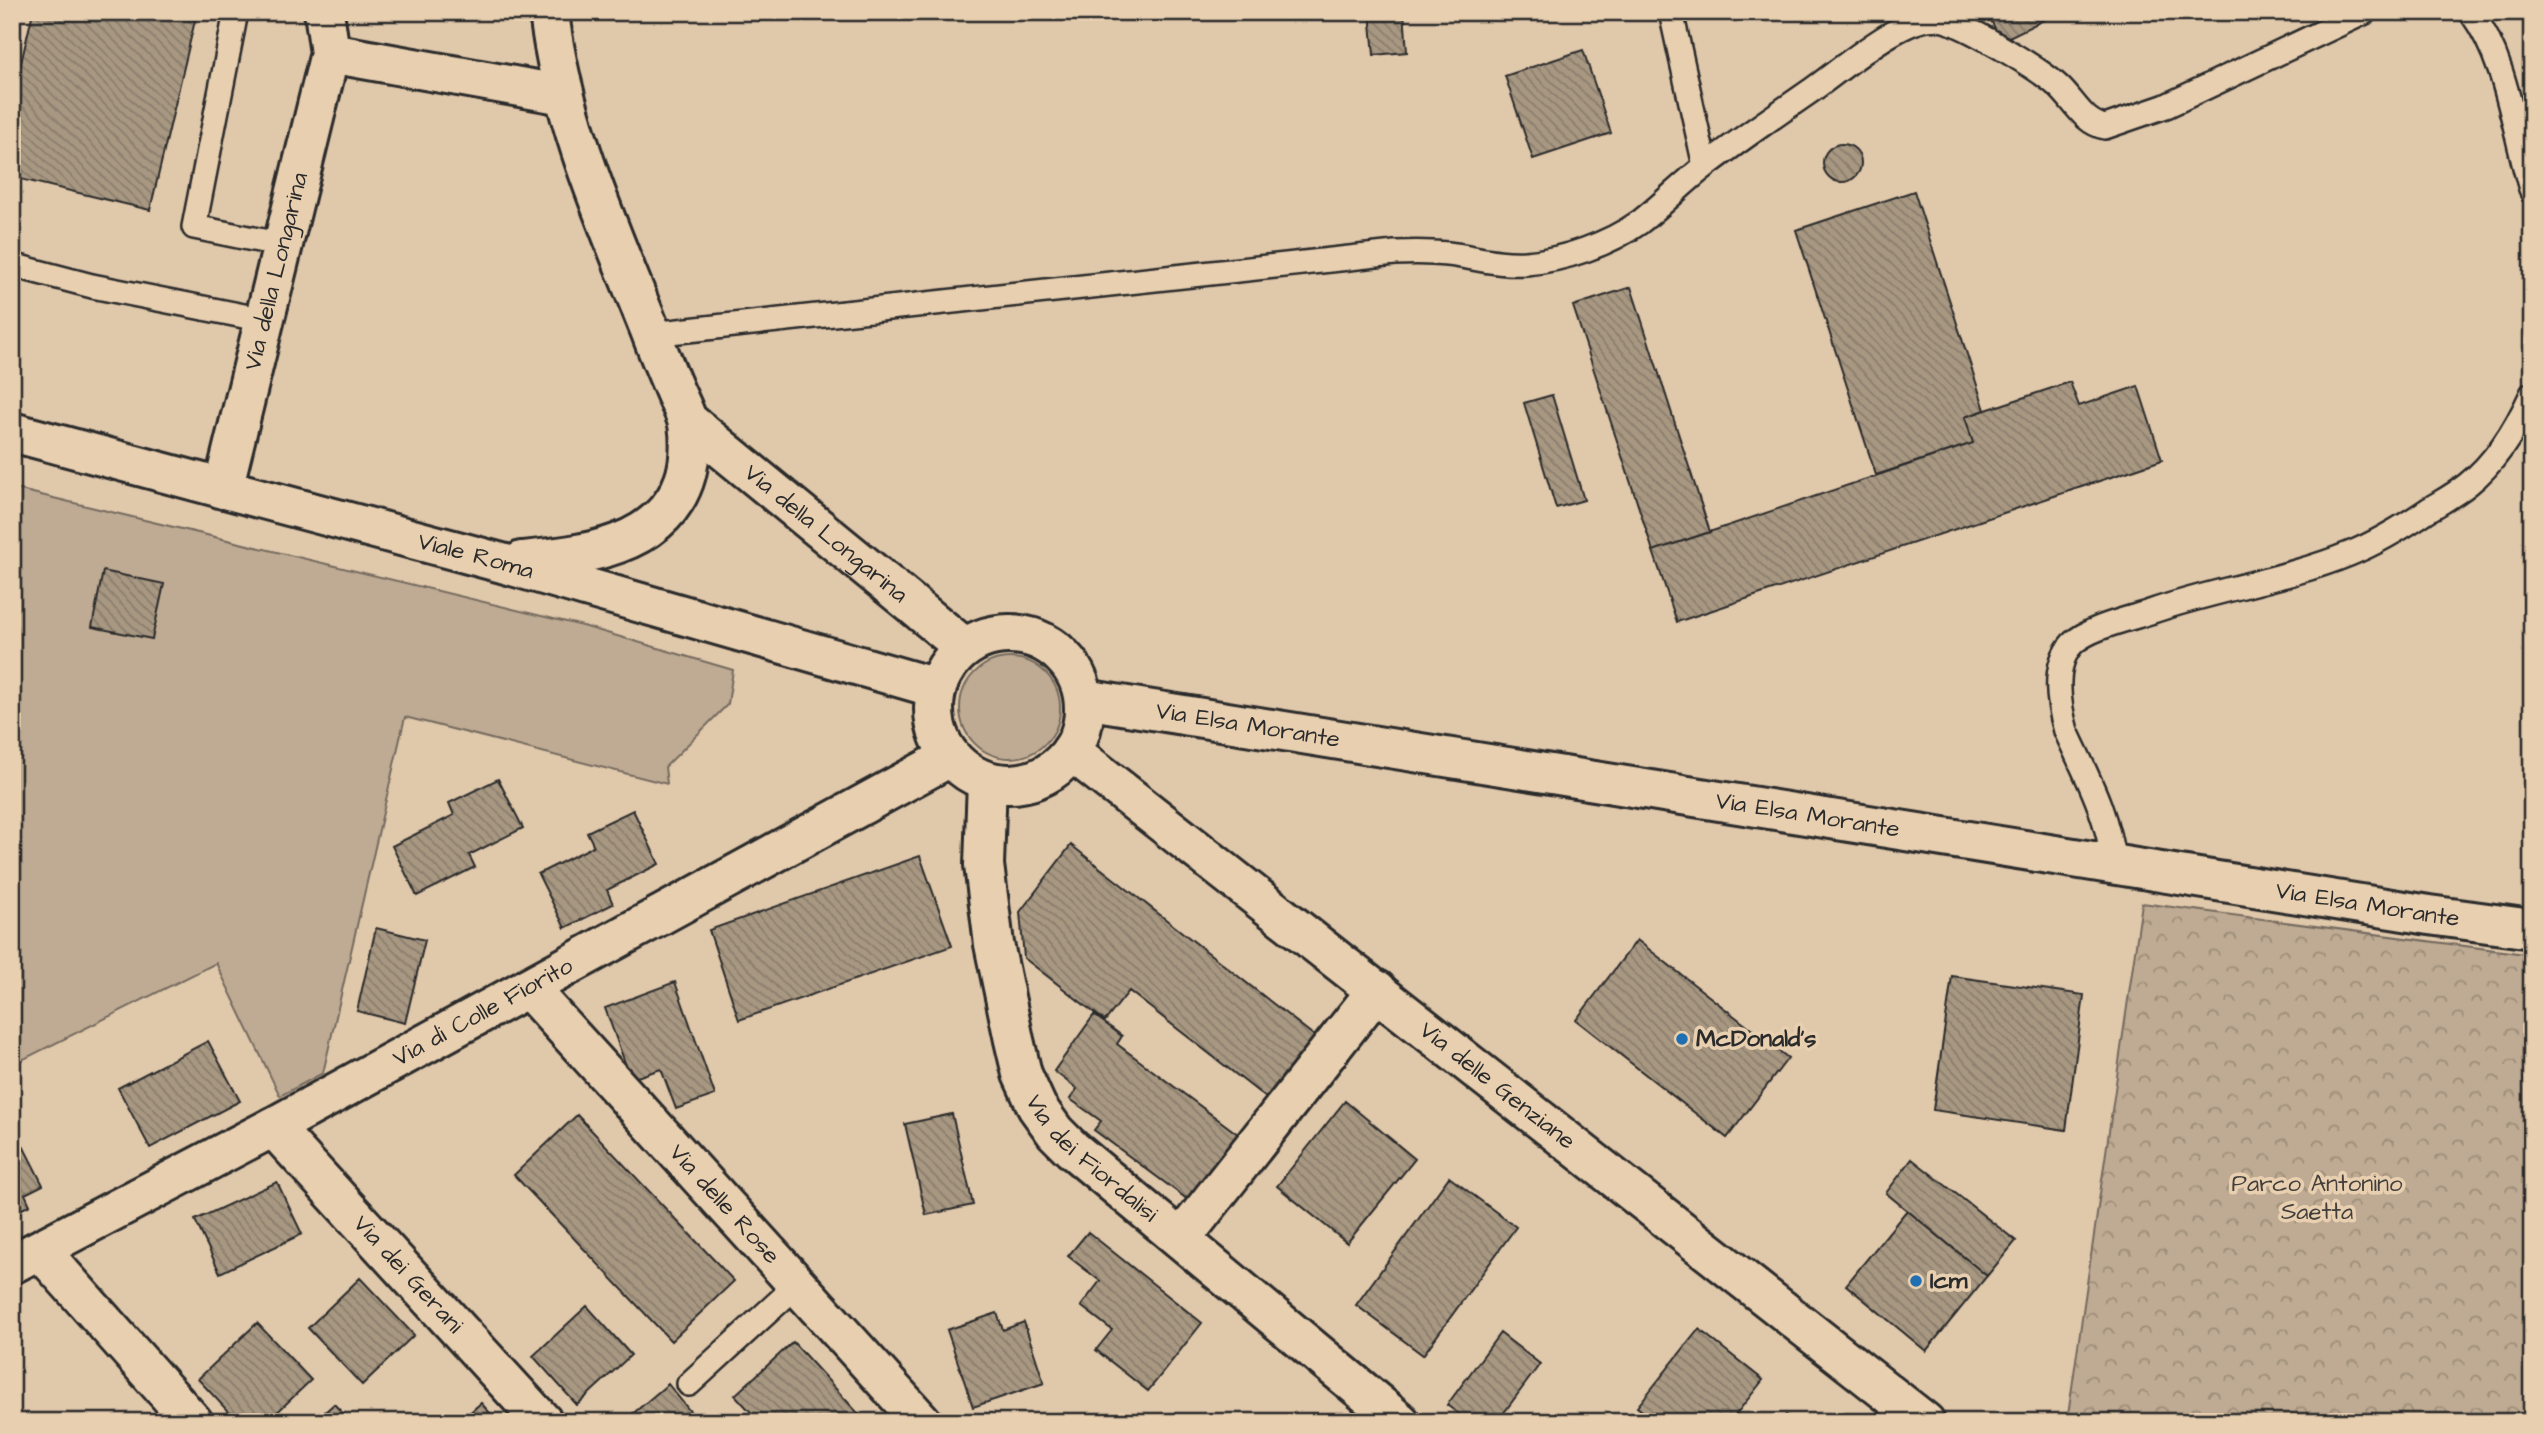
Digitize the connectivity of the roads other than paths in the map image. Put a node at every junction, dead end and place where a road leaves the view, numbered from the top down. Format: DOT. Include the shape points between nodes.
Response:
graph roads {
  1 [pos="236,12"];
  2 [pos="324,12"];
  3 [pos="549,12"];
  4 [pos="1671,12"];
  5 [pos="2365,12"];
  6 [pos="2471,12"];
  7 [pos="330,53"];
  8 [pos="564,95"];
  9 [pos="1705,166"];
  10 [pos="2532,192"];
  11 [pos="283,245"];
  12 [pos="12,265"];
  13 [pos="264,320"];
  14 [pos="651,334"];
  15 [pos="2532,394"];
  16 [pos="688,421"];
  17 [pos="12,432"];
  18 [pos="223,488"];
  19 [pos="502,563"];
  20 [pos="964,647"];
  21 [pos="936,688"];
  22 [pos="1084,699"];
  23 [pos="1071,751"];
  24 [pos="950,757"];
  25 [pos="987,781"];
  26 [pos="2114,865"];
  27 [pos="2532,929"];
  28 [pos="528,988"];
  29 [pos="1377,990"];
  30 [pos="273,1127"];
  31 [pos="1181,1239"];
  32 [pos="26,1257"];
  33 [pos="797,1285"];
  34 [pos="689,1384"];
  35 [pos="193,1422"];
  36 [pos="543,1422"];
  37 [pos="922,1422"];
  38 [pos="1400,1422"];
  39 [pos="1925,1422"];
  1 -- 11 [label="lane" via="194,227"];
  2 -- 7 [label="street, Via della Longarina"];
  3 -- 8 [label="street, Via della Longarina"];
  4 -- 9 [label="lane"];
  5 -- 9 [label="lane" via="2166,106 2105,127 2088,120 2038,70 1964,28 1926,18 1884,38"];
  6 -- 10 [label="lane" via="2489,39 2502,76"];
  7 -- 8 [label="street"];
  7 -- 11 [label="street, Via della Longarina"];
  8 -- 14 [label="street, Via della Longarina" via="583,159"];
  9 -- 14 [label="lane" via="1623,232 1563,256 1529,263 1395,253"];
  11 -- 13 [label="street, Via della Longarina"];
  12 -- 13 [label="lane"];
  13 -- 18 [label="street, Via della Longarina"];
  14 -- 16 [label="street, Via della Longarina"];
  15 -- 26 [label="lane" via="2508,440 2474,478 2391,534 2330,561 2161,608 2093,632 2072,645 2060,675 2062,718 2102,809"];
  16 -- 19 [label="street, Via della Longarina" via="684,481 669,507 648,528 592,552"];
  16 -- 20 [label="street, Via della Longarina"];
  17 -- 18 [label="street, Viale Roma"];
  18 -- 19 [label="street, Viale Roma"];
  19 -- 21 [label="street, Viale Roma"];
  20 -- 21 [label="street" via="946,666"];
  20 -- 22 [label="street" via="987,635 1013,633 1039,639 1060,653 1076,674"];
  21 -- 24 [label="street" via="933,712 938,736"];
  22 -- 23 [label="street" via="1084,718"];
  22 -- 26 [label="street, Via Elsa Morante"];
  23 -- 25 [label="street" via="1055,768 1034,780 1011,784"];
  23 -- 29 [label="street, Via delle Genziane"];
  24 -- 25 [label="street"];
  24 -- 28 [label="street, Via di Colle Fiorito"];
  25 -- 31 [label="street, Via dei Fiordalisi" via="983,843 988,906 1015,1047 1029,1091 1045,1120 1072,1149"];
  26 -- 27 [label="street, Via Elsa Morante"];
  28 -- 30 [label="street, Via di Colle Fiorito"];
  28 -- 33 [label="street, Via delle Rose"];
  29 -- 31 [label="street"];
  29 -- 39 [label="street, Via delle Genziane"];
  30 -- 32 [label="street, Via di Colle Fiorito"];
  30 -- 36 [label="street, Via dei Gerani"];
  31 -- 38 [label="street, Via dei Fiordalisi"];
  32 -- 35 [label="street"];
  33 -- 34 [label="lane"];
  33 -- 37 [label="street, Via delle Rose"];
}
